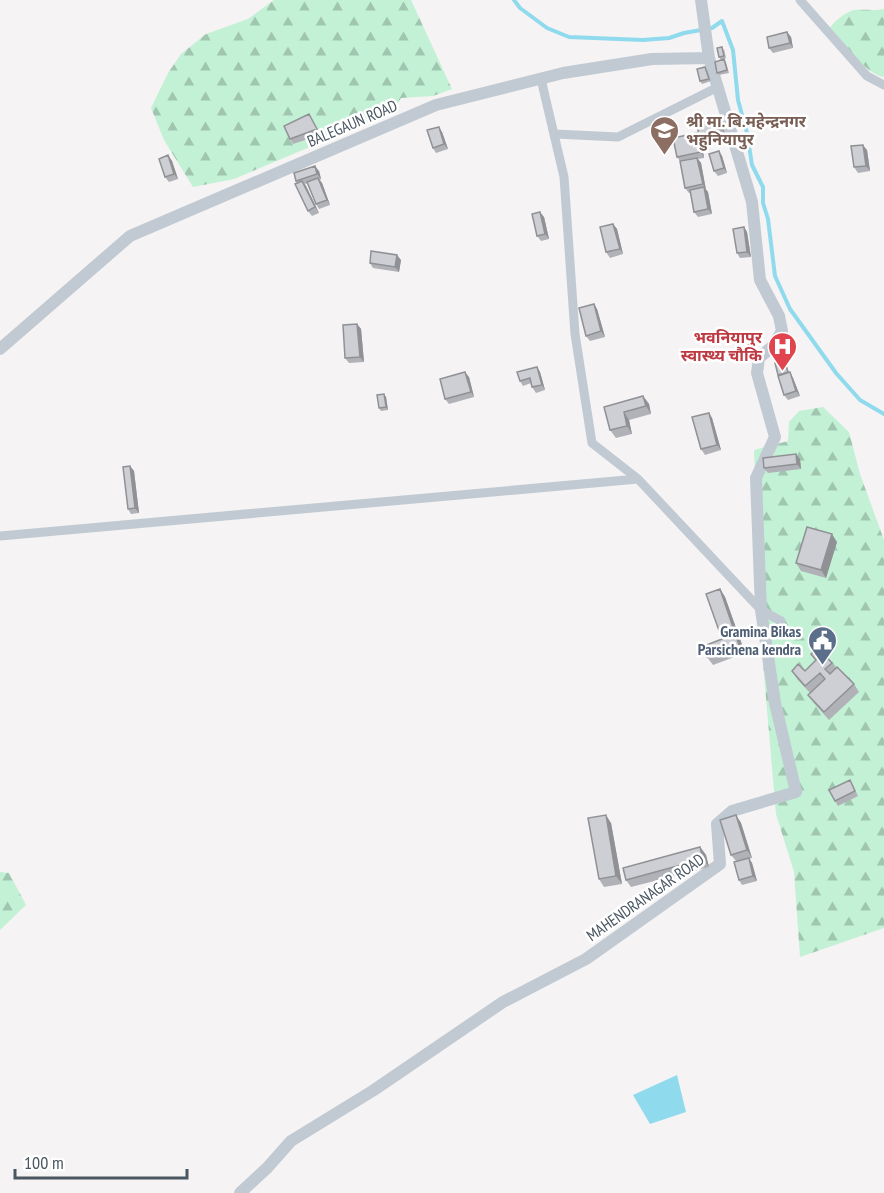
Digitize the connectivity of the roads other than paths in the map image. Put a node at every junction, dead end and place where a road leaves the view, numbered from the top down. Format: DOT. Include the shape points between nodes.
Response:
graph roads {
  1 [pos="800,0"];
  2 [pos="701,2"];
  3 [pos="709,58"];
  4 [pos="541,79"];
  5 [pos="884,85"];
  6 [pos="718,87"];
  7 [pos="555,134"];
  8 [pos="0,349"];
  9 [pos="638,479"];
  10 [pos="0,536"];
  11 [pos="761,610"];
  12 [pos="781,621"];
  13 [pos="240,1193"];
  1 -- 5 [label="street" via="867,76"];
  2 -- 3 [label="street"];
  3 -- 4 [label="street, BALEGAUN ROAD" via="652,59"];
  3 -- 6 [label="street, MAHENDRANAGAR ROAD"];
  4 -- 7 [label="street"];
  4 -- 8 [label="street, BALEGAUN ROAD" via="436,105 129,236"];
  6 -- 7 [label="street" via="618,137"];
  6 -- 11 [label="street, MAHENDRANAGAR ROAD" via="752,202 760,280 779,316 782,331 759,358 758,373 775,437 756,478"];
  7 -- 9 [label="street" via="564,177 575,334 592,443"];
  9 -- 10 [label="street"];
  9 -- 11 [label="street"];
  11 -- 12 [label="street"];
  11 -- 13 [label="street, MAHENDRANAGAR ROAD" via="775,703 796,792 732,811 717,824 720,864 586,959 503,1002 291,1141"];
}
